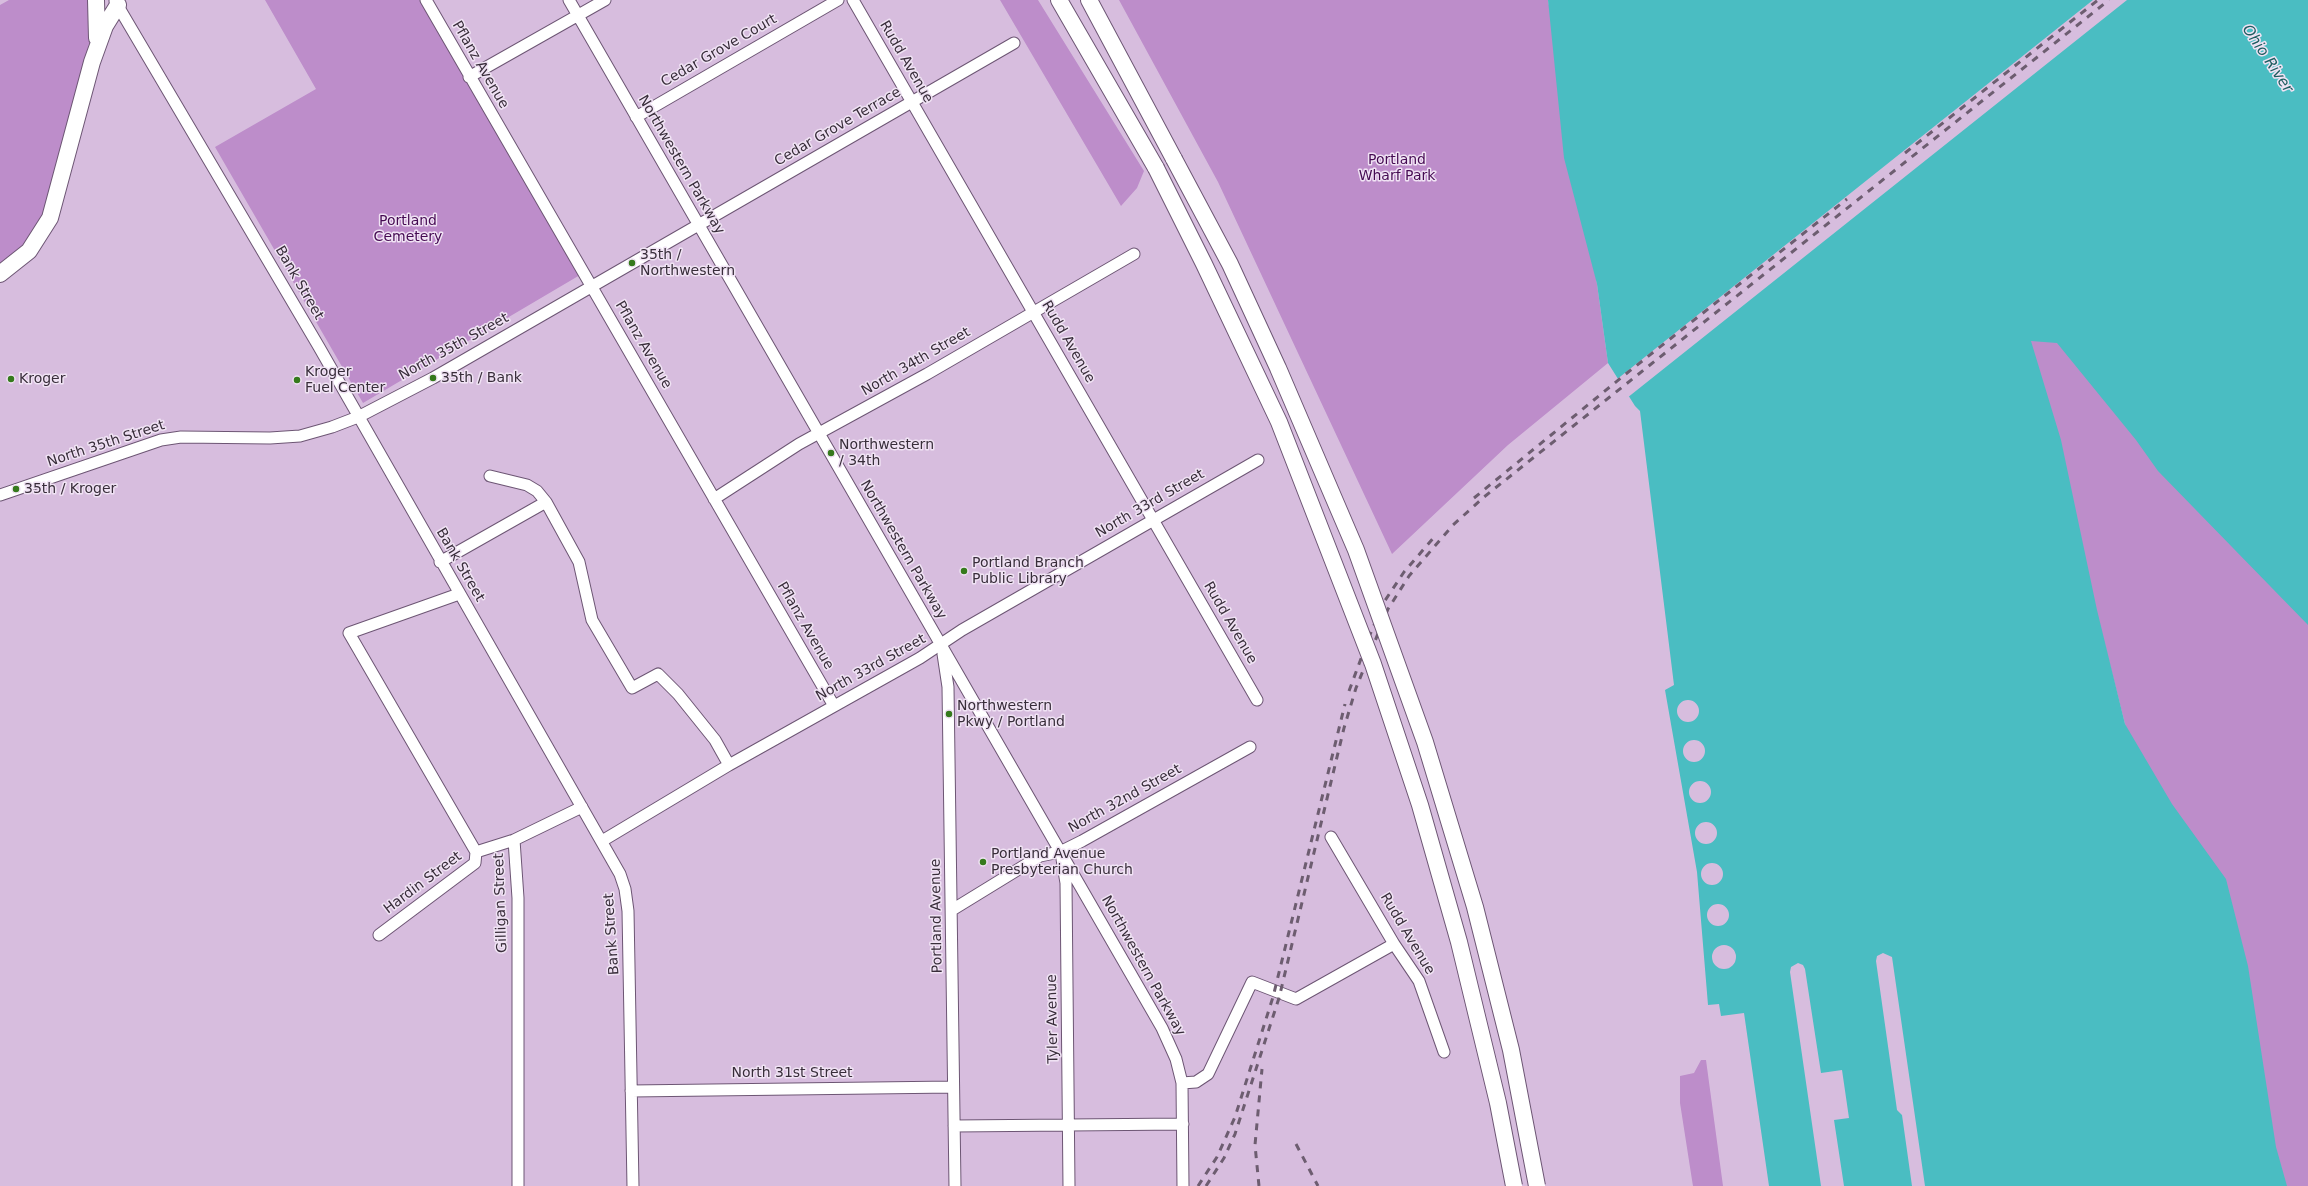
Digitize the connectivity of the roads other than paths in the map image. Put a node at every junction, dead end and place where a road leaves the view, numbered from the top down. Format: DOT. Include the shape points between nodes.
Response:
graph roads {
  1 [pos="96,0"];
  2 [pos="426,0"];
  3 [pos="569,0"];
  4 [pos="606,0"];
  5 [pos="838,0"];
  6 [pos="853,0"];
  7 [pos="1059,0"];
  8 [pos="1081,0"];
  9 [pos="1089,0"];
  10 [pos="118,2"];
  11 [pos="578,16"];
  12 [pos="1111,41"];
  13 [pos="1014,43"];
  14 [pos="97,48"];
  15 [pos="470,77"];
  16 [pos="912,101"];
  17 [pos="636,117"];
  18 [pos="698,225"];
  19 [pos="1134,254"];
  20 [pos="0,274"];
  21 [pos="592,286"];
  22 [pos="1034,312"];
  23 [pos="358,417"];
  24 [pos="819,433"];
  25 [pos="1258,460"];
  26 [pos="490,476"];
  27 [pos="0,495"];
  28 [pos="714,499"];
  29 [pos="546,502"];
  30 [pos="1154,520"];
  31 [pos="440,562"];
  32 [pos="459,594"];
  33 [pos="941,646"];
  34 [pos="1257,700"];
  35 [pos="834,706"];
  36 [pos="1250,747"];
  37 [pos="729,765"];
  38 [pos="582,807"];
  39 [pos="1331,837"];
  40 [pos="514,840"];
  41 [pos="602,841"];
  42 [pos="476,852"];
  43 [pos="1060,852"];
  44 [pos="952,910"];
  45 [pos="379,934"];
  46 [pos="1394,944"];
  47 [pos="1444,1052"];
  48 [pos="1182,1083"];
  49 [pos="953,1087"];
  50 [pos="631,1091"];
  51 [pos="1069,1124"];
  52 [pos="1183,1124"];
  53 [pos="954,1126"];
  54 [pos="518,1186"];
  55 [pos="633,1186"];
  56 [pos="955,1186"];
  57 [pos="1069,1186"];
  58 [pos="1183,1186"];
  59 [pos="1514,1186"];
  60 [pos="1537,1186"];
  1 -- 14 [label="highway"];
  2 -- 15 [label="street, Pflanz Avenue"];
  3 -- 11 [label="street, Northwestern Parkway"];
  4 -- 11 [label="street"];
  5 -- 17 [label="street, Cedar Grove Court"];
  6 -- 16 [label="street, Rudd Avenue"];
  7 -- 59 [label="highway, bridge" via="1156,168 1279,422 1374,664 1420,806 1455,927 1487,1056"];
  8 -- 12 [label="highway"];
  9 -- 12 [label="highway"];
  10 -- 14 [label="highway"];
  10 -- 23 [label="street, Bank Street"];
  11 -- 15 [label="street"];
  11 -- 17 [label="street, Northwestern Parkway"];
  12 -- 60 [label="highway, bridge" via="1233,271 1351,536 1425,742 1475,907 1511,1050"];
  13 -- 16 [label="street, Cedar Grove Terrace"];
  14 -- 20 [label="highway" via="50,218 29,251"];
  15 -- 21 [label="street, Pflanz Avenue"];
  16 -- 18 [label="street, Cedar Grove Terrace"];
  16 -- 22 [label="street, Rudd Avenue"];
  17 -- 18 [label="street, Northwestern Parkway"];
  18 -- 21 [label="street, North 35th Street"];
  18 -- 24 [label="street, Northwestern Parkway"];
  19 -- 22 [label="street, North 34th Street"];
  21 -- 23 [label="street, North 35th Street" via="433,378"];
  21 -- 28 [label="street, Pflanz Avenue"];
  22 -- 24 [label="street, North 34th Street"];
  22 -- 30 [label="street, Rudd Avenue"];
  23 -- 27 [label="street, North 35th Street" via="300,436 181,437 161,440"];
  23 -- 31 [label="street, Bank Street"];
  24 -- 28 [label="street, North 34th Street"];
  24 -- 33 [label="street, Northwestern Parkway"];
  25 -- 30 [label="street, North 33rd Street"];
  26 -- 29 [label="street" via="527,485 537,491"];
  28 -- 35 [label="street, Pflanz Avenue"];
  29 -- 31 [label="street"];
  29 -- 37 [label="street" via="579,562 592,620 632,688 658,674 678,694 715,740"];
  30 -- 33 [label="street, North 33rd Street" via="962,630"];
  30 -- 34 [label="street, Rudd Avenue"];
  31 -- 32 [label="street, Bank Street"];
  32 -- 38 [label="street, Bank Street"];
  32 -- 42 [label="street, Gilligan Street" via="349,633"];
  33 -- 35 [label="street, North 33rd Street"];
  33 -- 43 [label="street, Northwestern Parkway"];
  33 -- 44 [label="street, Portland Avenue" via="948,687"];
  35 -- 37 [label="street, North 33rd Street"];
  36 -- 43 [label="street, North 32nd Street"];
  37 -- 41 [label="street, North 33rd Street"];
  38 -- 40 [label="street"];
  38 -- 41 [label="street, Bank Street"];
  39 -- 46 [label="street, Rudd Avenue"];
  40 -- 42 [label="street, Gilligan Street"];
  40 -- 54 [label="street, Gilligan Street" via="518,898"];
  41 -- 50 [label="street, Bank Street" via="620,874 628,911"];
  42 -- 45 [label="street, Hardin Street" via="475,863"];
  43 -- 44 [label="street, North 32nd Street" via="1040,856"];
  43 -- 48 [label="street, Northwestern Parkway" via="1162,1028 1176,1059"];
  43 -- 51 [label="street, Tyler Avenue" via="1066,883"];
  44 -- 49 [label="street, Portland Avenue"];
  46 -- 47 [label="street, Rudd Avenue" via="1420,981"];
  46 -- 48 [label="street" via="1296,999 1252,982 1208,1074 1196,1082"];
  48 -- 52 [label="street, Northwestern Parkway"];
  49 -- 50 [label="street, North 31st Street"];
  49 -- 53 [label="street, Portland Avenue"];
  50 -- 55 [label="street, Bank Street"];
  51 -- 52 [label="street"];
  51 -- 53 [label="street"];
  51 -- 57 [label="street, Tyler Avenue"];
  52 -- 58 [label="street, Northwestern Parkway"];
  53 -- 56 [label="street, Portland Avenue"];
}
